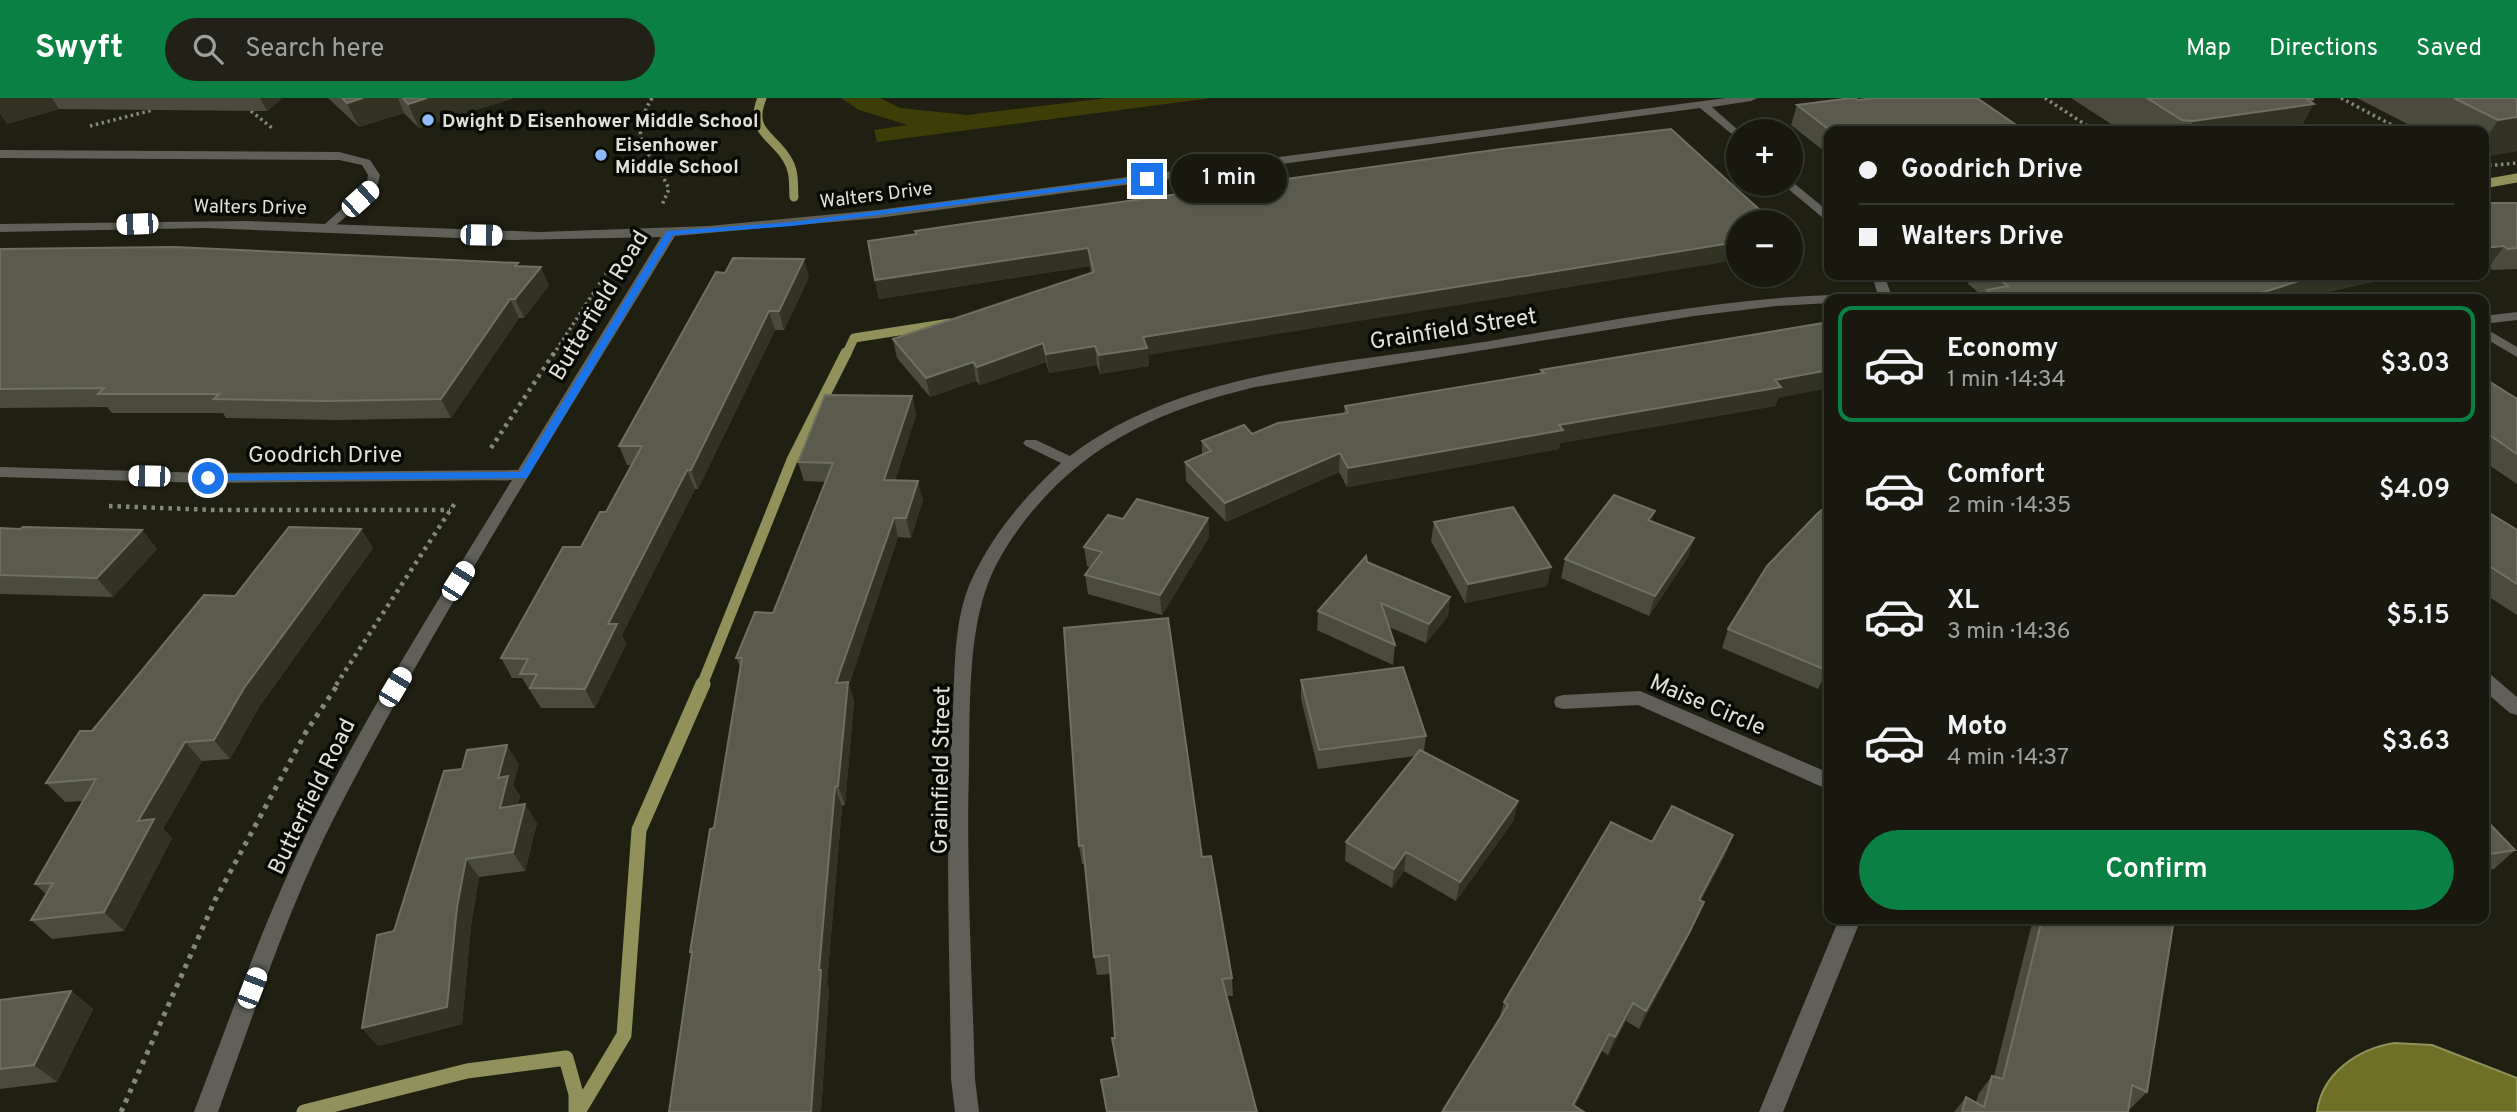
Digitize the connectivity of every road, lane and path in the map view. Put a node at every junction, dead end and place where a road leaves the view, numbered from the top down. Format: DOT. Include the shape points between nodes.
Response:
graph roads {
  1 [pos="652,98"];
  2 [pos="1751,98"];
  3 [pos="2045,98"];
  4 [pos="2341,98"];
  5 [pos="1702,104"];
  6 [pos="251,111"];
  7 [pos="2288,119"];
  8 [pos="1726,125"];
  9 [pos="2087,126"];
  10 [pos="2301,126"];
  11 [pos="2394,126"];
  12 [pos="281,136"];
  13 [pos="0,154"];
  14 [pos="2517,163"];
  15 [pos="2489,165"];
  16 [pos="1803,196"];
  17 [pos="658,208"];
  18 [pos="1824,215"];
  19 [pos="329,227"];
  20 [pos="0,228"];
  21 [pos="670,233"];
  22 [pos="617,256"];
  23 [pos="1824,299"];
  24 [pos="2517,316"];
  25 [pos="2489,319"];
  26 [pos="2489,335"];
  27 [pos="2517,353"];
  28 [pos="1031,443"];
  29 [pos="488,456"];
  30 [pos="1071,462"];
  31 [pos="0,472"];
  32 [pos="523,475"];
  33 [pos="461,494"];
  34 [pos="2489,684"];
  35 [pos="1563,702"];
  36 [pos="2517,708"];
  37 [pos="1824,780"];
  38 [pos="1848,924"];
  39 [pos="121,1112"];
  40 [pos="206,1112"];
  41 [pos="967,1112"];
  42 [pos="1771,1112"];
  1 -- 17 [label="path" via="638,129 645,153 669,189 665,203"];
  2 -- 5 [label="street, Walters Drive"];
  3 -- 9 [label="path"];
  4 -- 11 [label="path"];
  5 -- 8 [label="street"];
  5 -- 21 [label="street, Walters Drive" via="878,214"];
  6 -- 12 [label="path"];
  7 -- 10 [label="path"];
  13 -- 19 [label="street" via="338,156 366,163 374,175 372,188"];
  14 -- 15 [label="path"];
  16 -- 18 [label="street"];
  19 -- 20 [label="street, Walters Drive" via="137,224"];
  19 -- 21 [label="street, Walters Drive" via="495,236"];
  21 -- 32 [label="street, Butterfield Road"];
  22 -- 29 [label="path"];
  23 -- 30 [label="street, Grainfield Street" via="1709,309 1234,387 1142,418"];
  24 -- 25 [label="street"];
  26 -- 27 [label="street"];
  28 -- 30 [label="street"];
  30 -- 41 [label="street, Grainfield Street" via="1007,535 979,583 968,628 958,744"];
  31 -- 32 [label="street, Goodrich Drive" via="208,478"];
  32 -- 40 [label="street, Butterfield Road" via="411,660 327,811 271,937"];
  33 -- 39 [label="path" via="306,732 215,900"];
  34 -- 36 [label="street"];
  35 -- 37 [label="street, Maise Circle" via="1640,698"];
  38 -- 42 [label="street"];
}
